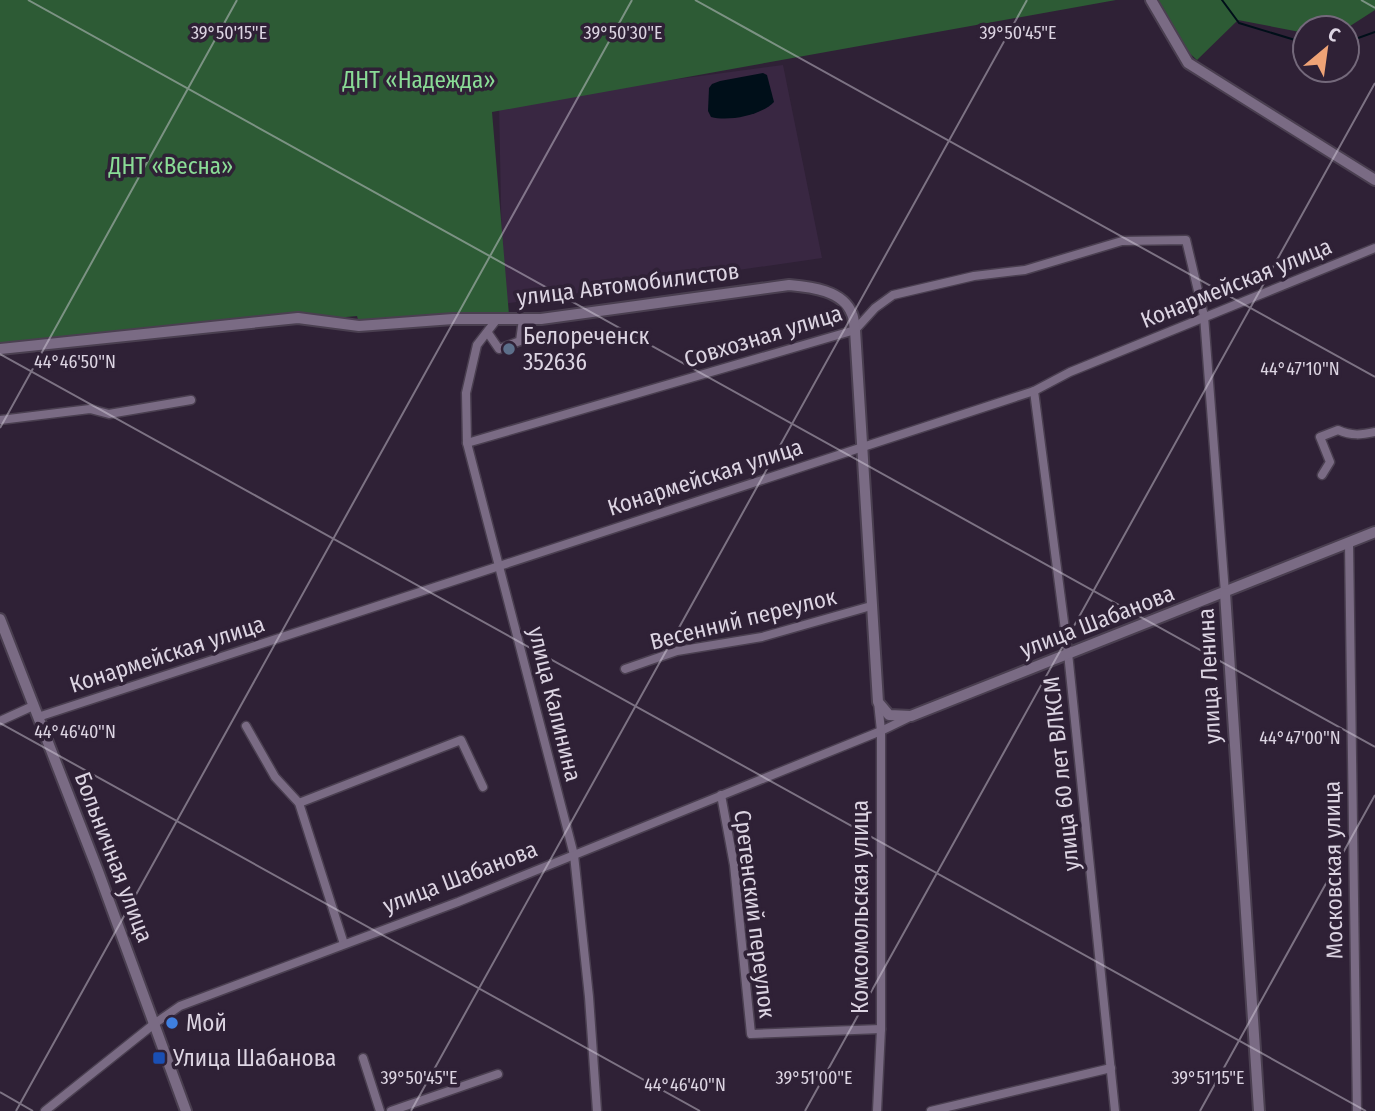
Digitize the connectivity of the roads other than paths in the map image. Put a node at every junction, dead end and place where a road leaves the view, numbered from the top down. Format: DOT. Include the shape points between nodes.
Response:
graph roads {
  1 [pos="1151,0"];
  2 [pos="1375,180"];
  3 [pos="1186,240"];
  4 [pos="1375,248"];
  5 [pos="1204,316"];
  6 [pos="497,319"];
  7 [pos="523,319"];
  8 [pos="855,330"];
  9 [pos="488,334"];
  10 [pos="0,349"];
  11 [pos="1034,391"];
  12 [pos="191,400"];
  13 [pos="0,420"];
  14 [pos="1375,432"];
  15 [pos="467,443"];
  16 [pos="863,446"];
  17 [pos="1322,475"];
  18 [pos="1375,532"];
  19 [pos="1349,544"];
  20 [pos="499,565"];
  21 [pos="1225,593"];
  22 [pos="871,606"];
  23 [pos="0,620"];
  24 [pos="4,644"];
  25 [pos="1068,653"];
  26 [pos="625,669"];
  27 [pos="878,702"];
  28 [pos="33,706"];
  29 [pos="911,716"];
  30 [pos="38,717"];
  31 [pos="0,721"];
  32 [pos="246,726"];
  33 [pos="881,731"];
  34 [pos="483,787"];
  35 [pos="721,795"];
  36 [pos="299,803"];
  37 [pos="574,855"];
  38 [pos="344,944"];
  39 [pos="154,1024"];
  40 [pos="881,1029"];
  41 [pos="363,1058"];
  42 [pos="1111,1068"];
  43 [pos="498,1074"];
  44 [pos="971,1107"];
  45 [pos="45,1111"];
  46 [pos="186,1111"];
  47 [pos="380,1111"];
  48 [pos="391,1111"];
  49 [pos="597,1111"];
  50 [pos="877,1111"];
  51 [pos="931,1111"];
  52 [pos="1115,1111"];
  53 [pos="1259,1111"];
  54 [pos="1357,1111"];
  1 -- 2 [label="street" via="1188,63"];
  3 -- 5 [label="street, улица Ленина"];
  3 -- 8 [label="street, Совхозная улица" via="1122,241 1025,270 974,276 892,295"];
  4 -- 5 [label="street, Конармейская улица"];
  5 -- 11 [label="street, Конармейская улица"];
  5 -- 21 [label="street, улица Ленина"];
  6 -- 7 [label="street, улица Автомобилистов"];
  6 -- 9 [label="street, улица Калинина"];
  6 -- 10 [label="street, улица Автомобилистов" via="359,326 298,318"];
  7 -- 8 [label="street, улица Автомобилистов" via="789,285 832,295 852,313"];
  7 -- 9 [label="street" via="520,341 499,349"];
  8 -- 15 [label="street, Совхозная улица"];
  8 -- 16 [label="street, Комсомольская улица"];
  9 -- 15 [label="street, улица Калинина" via="477,345 466,393"];
  11 -- 16 [label="street, Конармейская улица"];
  11 -- 25 [label="street, улица 60 лет ВЛКСМ"];
  12 -- 13 [label="street" via="109,414 90,409"];
  14 -- 17 [label="street" via="1360,436 1338,430 1320,437 1329,462"];
  15 -- 20 [label="street, улица Калинина"];
  16 -- 20 [label="street, Конармейская улица"];
  16 -- 22 [label="street, Комсомольская улица"];
  18 -- 19 [label="street, улица Шабанова"];
  19 -- 21 [label="street, улица Шабанова"];
  19 -- 54 [label="street, Московская улица"];
  20 -- 30 [label="street, Конармейская улица"];
  20 -- 37 [label="street, улица Калинина"];
  21 -- 25 [label="street, улица Шабанова"];
  21 -- 53 [label="street, улица Ленина"];
  22 -- 26 [label="street, Весенний переулок" via="762,637 677,651"];
  22 -- 27 [label="street, Комсомольская улица"];
  23 -- 24 [label="street, Больничная улица"];
  24 -- 28 [label="street, Больничная улица"];
  25 -- 29 [label="street, улица Шабанова"];
  25 -- 42 [label="street, улица 60 лет ВЛКСМ"];
  27 -- 29 [label="street, улица Шабанова" via="889,715"];
  27 -- 33 [label="street, Комсомольская улица"];
  28 -- 30 [label="street, Больничная улица"];
  28 -- 31 [label="street"];
  29 -- 33 [label="street, улица Шабанова"];
  30 -- 39 [label="street, Больничная улица"];
  32 -- 36 [label="street" via="275,777"];
  33 -- 35 [label="street, улица Шабанова"];
  33 -- 40 [label="street, Комсомольская улица"];
  34 -- 36 [label="street" via="461,740"];
  35 -- 37 [label="street, улица Шабанова"];
  35 -- 40 [label="street, Сретенский переулок" via="734,865 751,1034"];
  36 -- 38 [label="street"];
  37 -- 38 [label="street, улица Шабанова"];
  37 -- 49 [label="street, улица Калинина"];
  38 -- 39 [label="street, улица Шабанова" via="180,1006"];
  39 -- 45 [label="street, улица Шабанова"];
  39 -- 46 [label="street, Больничная улица"];
  40 -- 50 [label="street, Комсомольская улица"];
  41 -- 47 [label="street"];
  42 -- 44 [label="street"];
  42 -- 52 [label="street, улица 60 лет ВЛКСМ"];
  43 -- 48 [label="street"];
  44 -- 51 [label="street"];
}
